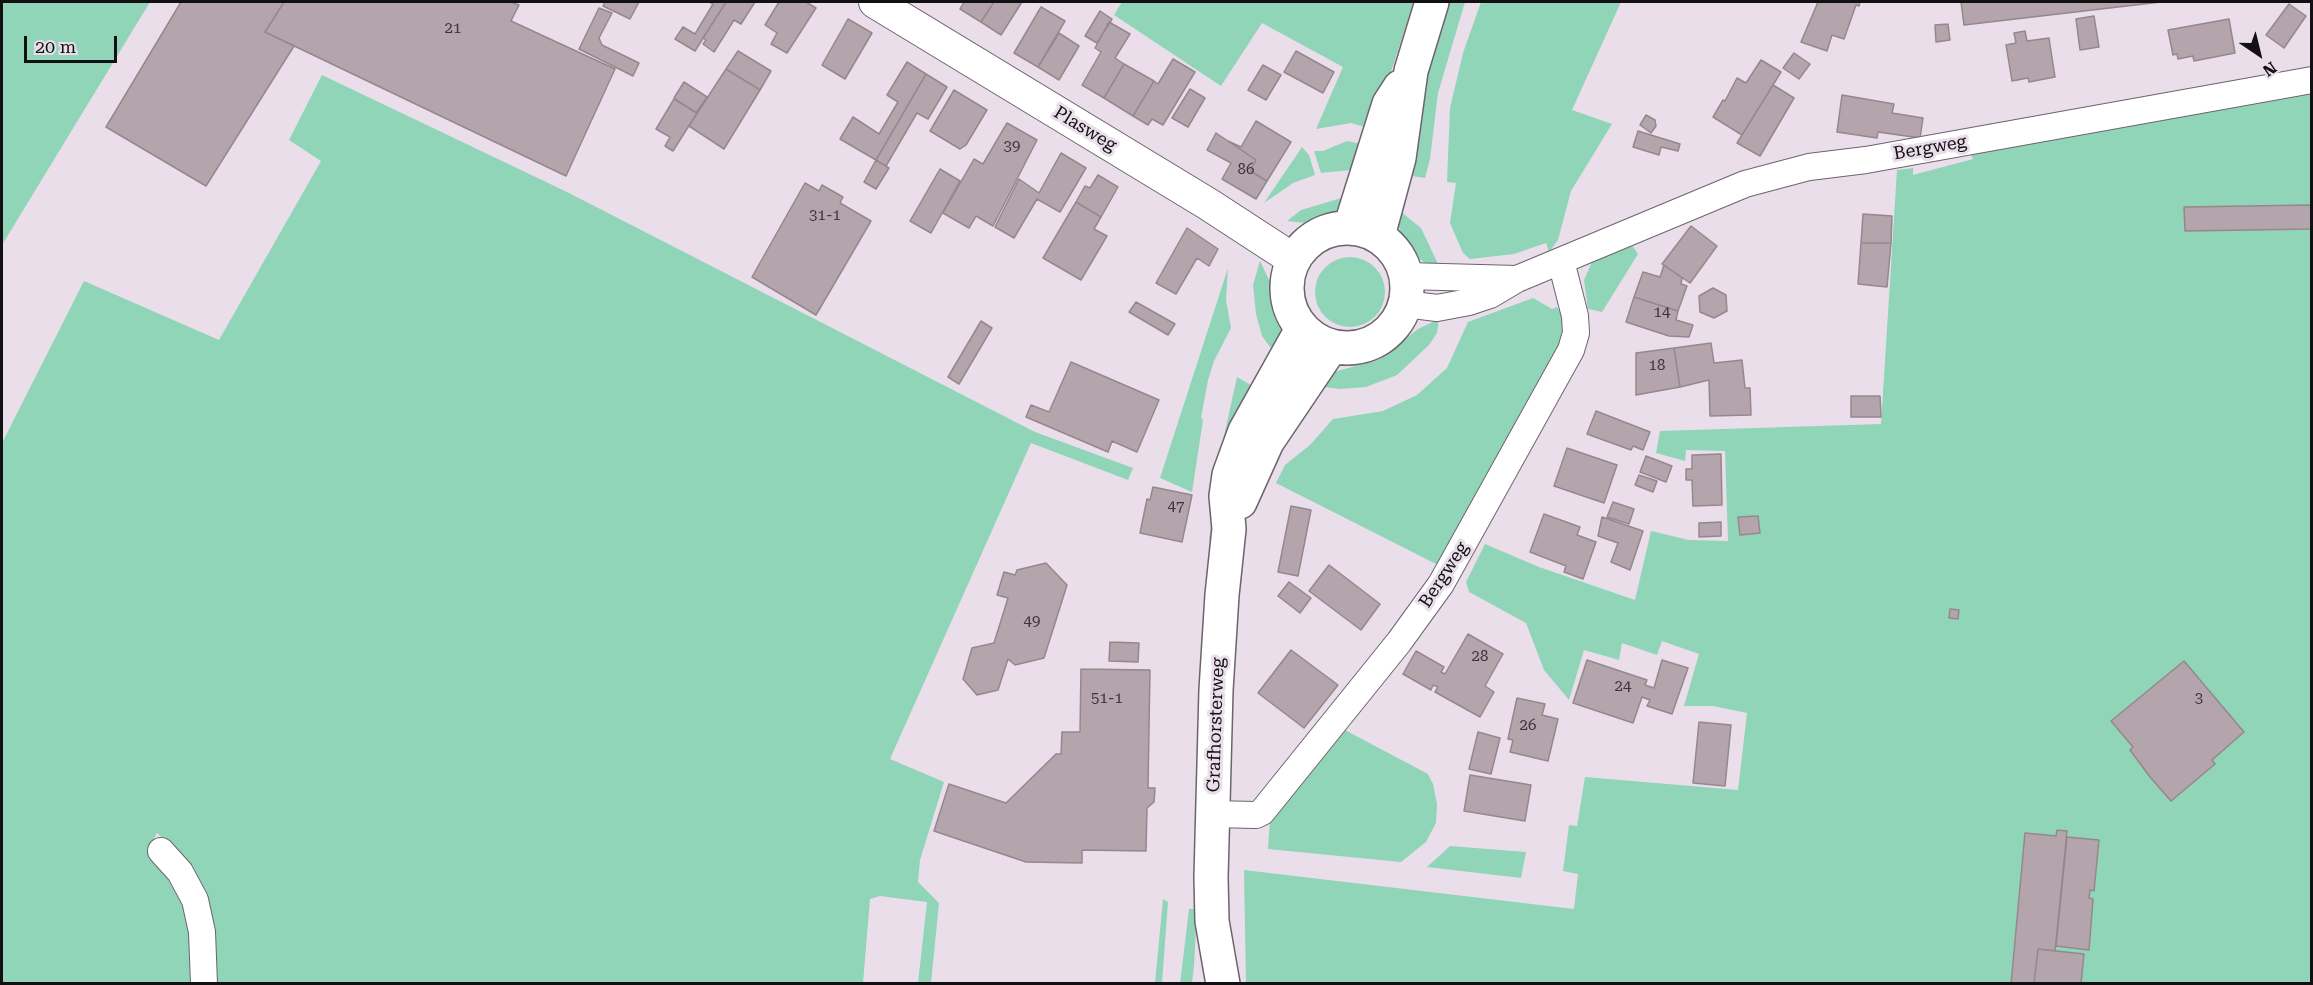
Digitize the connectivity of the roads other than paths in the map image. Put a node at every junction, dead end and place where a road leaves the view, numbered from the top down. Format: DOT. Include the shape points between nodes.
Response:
graph roads {
  1 [pos="875,2"];
  2 [pos="1432,2"];
  3 [pos="2312,80"];
  4 [pos="1364,232"];
  5 [pos="1294,260"];
  6 [pos="1561,261"];
  7 [pos="1406,290"];
  8 [pos="1302,329"];
  9 [pos="1331,346"];
  10 [pos="1229,529"];
  11 [pos="1212,814"];
  12 [pos="161,851"];
  13 [pos="1212,921"];
  14 [pos="204,984"];
  15 [pos="1200,984"];
  16 [pos="1223,984"];
  1 -- 5 [label="street, Plasweg" via="1252,230"];
  2 -- 4 [label="main road" via="1411,71 1399,158"];
  3 -- 6 [label="street, Bergweg" via="1809,167 1745,184"];
  4 -- 5 [label="main road" via="1324,232"];
  4 -- 7 [label="main road" via="1396,253"];
  5 -- 8 [label="main road" via="1288,280 1288,303"];
  6 -- 7 [label="street, Bergweg" via="1490,295 1451,306"];
  6 -- 11 [label="street, Bergweg" via="1575,316 1571,350 1441,584 1262,812"];
  7 -- 9 [label="main road" via="1401,317 1383,337 1358,348"];
  8 -- 9 [label="main road"];
  8 -- 10 [label="main road, Grafhorsterweg" via="1258,404 1236,454 1226,496"];
  9 -- 10 [label="main road, Grafhorsterweg" via="1267,442"];
  10 -- 11 [label="main road, Grafhorsterweg" via="1220,619"];
  11 -- 13 [label="main road, Grafhorsterweg"];
  12 -- 14 [label="street" via="188,885 198,907"];
  13 -- 15 [label="main road, Grafhorsterweg"];
  13 -- 16 [label="main road, Grafhorsterweg"];
}
